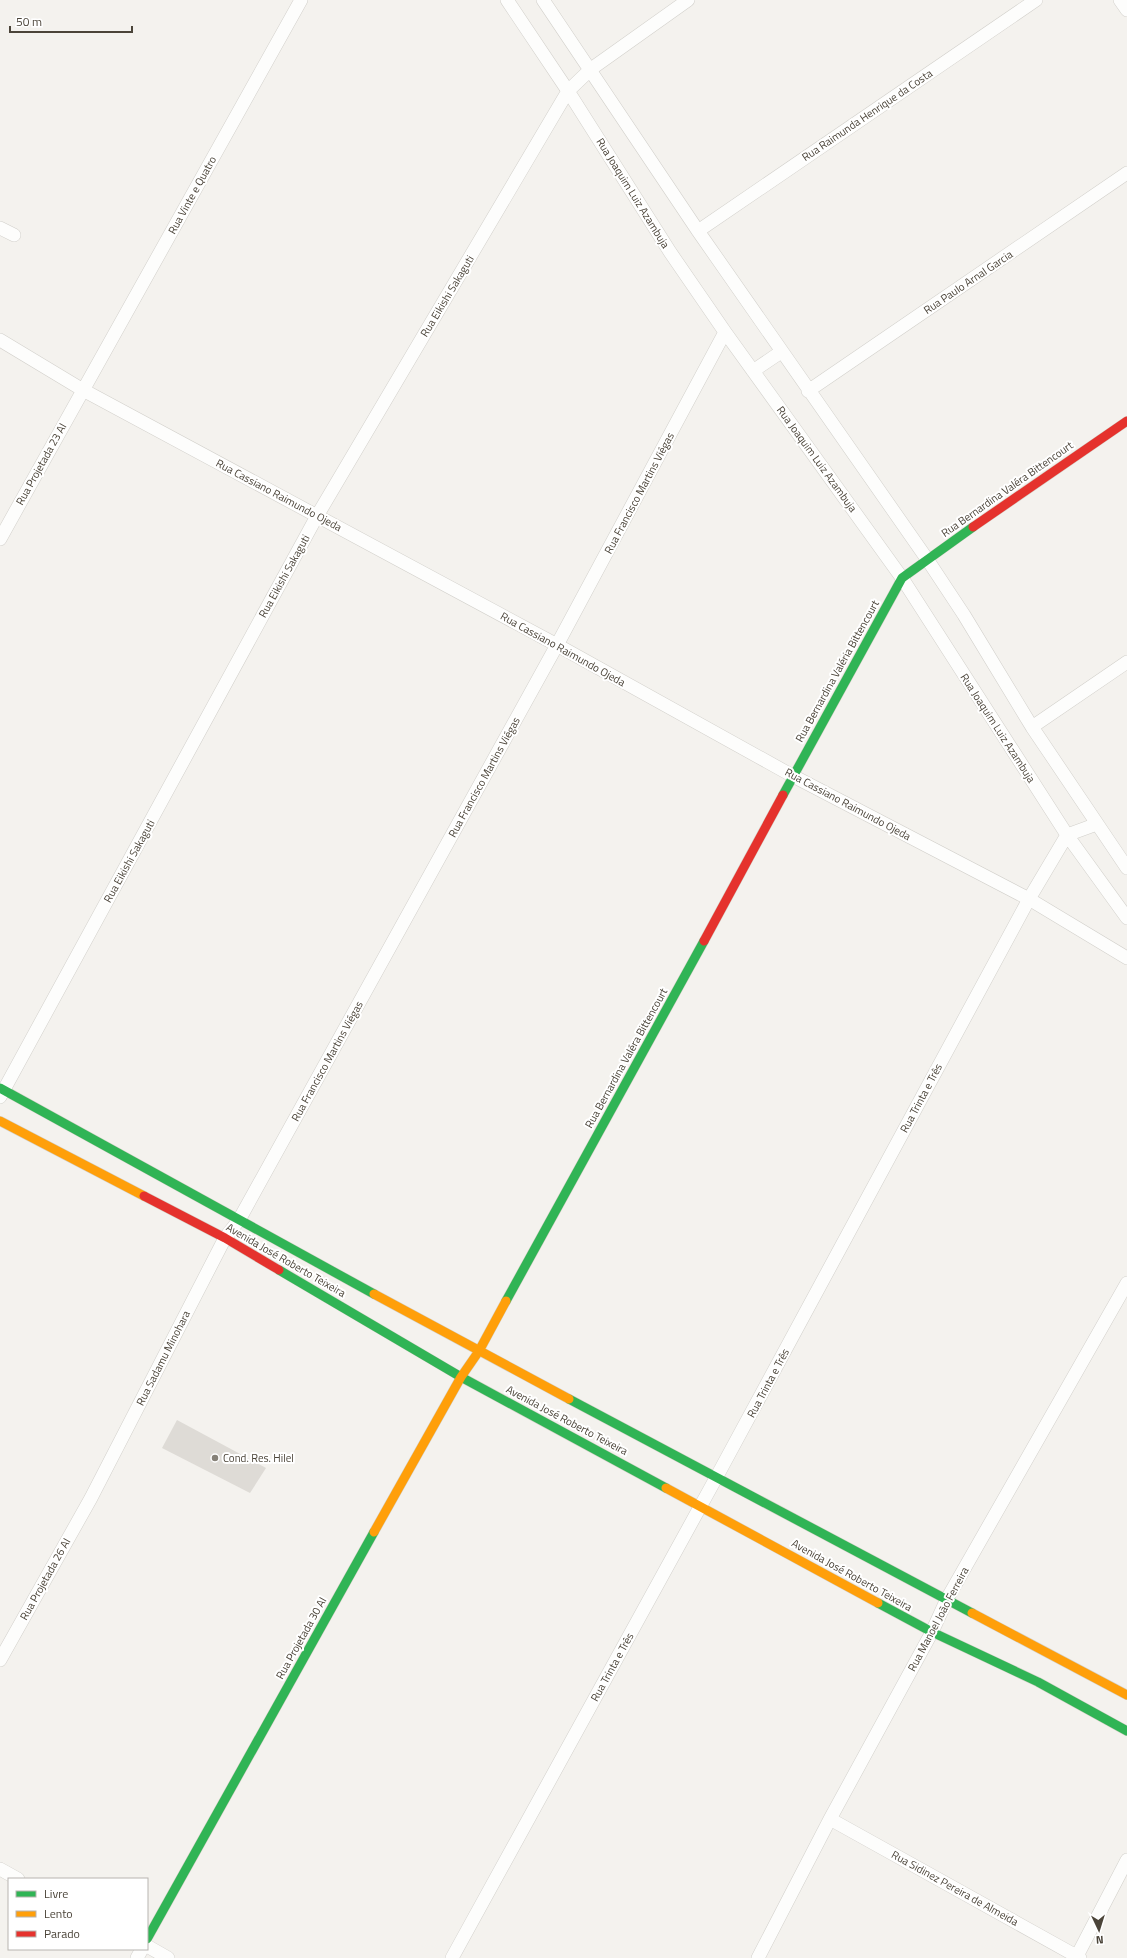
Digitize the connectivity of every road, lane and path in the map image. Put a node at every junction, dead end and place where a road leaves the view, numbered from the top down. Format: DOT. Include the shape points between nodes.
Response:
graph roads {
  1 [pos="301,0"];
  2 [pos="507,0"];
  3 [pos="543,0"];
  4 [pos="688,0"];
  5 [pos="1036,0"];
  6 [pos="1120,0"];
  7 [pos="1127,10"];
  8 [pos="591,69"];
  9 [pos="568,90"];
  10 [pos="1127,173"];
  11 [pos="0,228"];
  12 [pos="698,231"];
  13 [pos="14,235"];
  14 [pos="725,332"];
  15 [pos="0,340"];
  16 [pos="781,352"];
  17 [pos="753,371"];
  18 [pos="83,390"];
  19 [pos="808,390"];
  20 [pos="1127,421"];
  21 [pos="317,516"];
  22 [pos="0,539"];
  23 [pos="927,559"];
  24 [pos="902,578"];
  25 [pos="557,645"];
  26 [pos="1127,662"];
  27 [pos="1032,726"];
  28 [pos="793,776"];
  29 [pos="1097,824"];
  30 [pos="1067,835"];
  31 [pos="1127,868"];
  32 [pos="1028,899"];
  33 [pos="1127,918"];
  34 [pos="1127,958"];
  35 [pos="1,1091"];
  36 [pos="0,1121"];
  37 [pos="239,1220"];
  38 [pos="225,1238"];
  39 [pos="1127,1284"];
  40 [pos="479,1351"];
  41 [pos="461,1377"];
  42 [pos="716,1478"];
  43 [pos="91,1498"];
  44 [pos="701,1506"];
  45 [pos="947,1599"];
  46 [pos="932,1632"];
  47 [pos="0,1660"];
  48 [pos="1127,1695"];
  49 [pos="1127,1731"];
  50 [pos="830,1819"];
  51 [pos="1127,1860"];
  52 [pos="0,1869"];
  53 [pos="16,1878"];
  54 [pos="148,1937"];
  55 [pos="148,1947"];
  56 [pos="1079,1957"];
  57 [pos="168,1958"];
  58 [pos="452,1958"];
  59 [pos="758,1958"];
  1 -- 18 [label="street, Rua Vinte e Quatro"];
  2 -- 9 [label="street, Rua Joaquim Luiz Azambuja"];
  3 -- 8 [label="street"];
  4 -- 8 [label="street, Rua Eikishi Sakaguti"];
  5 -- 12 [label="street, Rua Raimunda Henrique da Costa"];
  6 -- 7 [label="street"];
  8 -- 9 [label="street, Rua Eikishi Sakaguti"];
  8 -- 12 [label="street"];
  9 -- 14 [label="street, Rua Joaquim Luiz Azambuja" via="670,252"];
  9 -- 21 [label="street, Rua Eikishi Sakaguti"];
  10 -- 19 [label="street, Rua Paulo Arnal Garcia"];
  11 -- 13 [label="street"];
  12 -- 16 [label="street"];
  14 -- 17 [label="street, Rua Joaquim Luiz Azambuja"];
  14 -- 25 [label="street, Rua Francisco Martins Viégas"];
  15 -- 18 [label="street, Rua Cassiano Raimundo Ojeda"];
  16 -- 17 [label="street"];
  16 -- 19 [label="street"];
  17 -- 24 [label="street, Rua Joaquim Luiz Azambuja"];
  18 -- 21 [label="street, Rua Cassiano Raimundo Ojeda"];
  18 -- 22 [label="street, Rua Projetada 23 AI"];
  19 -- 23 [label="street"];
  20 -- 23 [label="street, Rua Bernardina Valéra Bittencourt"];
  21 -- 25 [label="street, Rua Cassiano Raimundo Ojeda"];
  21 -- 35 [label="street, Rua Eikishi Sakaguti"];
  23 -- 24 [label="street, Rua Bernardina Valéra Bittencourt"];
  23 -- 27 [label="street"];
  24 -- 28 [label="street, Rua Bernardina Valéria Bittencourt"];
  24 -- 30 [label="street, Rua Joaquim Luiz Azambuja"];
  25 -- 28 [label="street, Rua Cassiano Raimundo Ojeda"];
  25 -- 37 [label="street, Rua Francisco Martins Viégas"];
  26 -- 27 [label="street"];
  27 -- 29 [label="street"];
  28 -- 32 [label="street, Rua Cassiano Raimundo Ojeda"];
  28 -- 40 [label="street, Rua Bernardina Valéra Bittencourt"];
  29 -- 30 [label="street"];
  29 -- 31 [label="street"];
  30 -- 32 [label="street, Rua Trinta e Três"];
  30 -- 33 [label="street, Rua Joaquim Luiz Azambuja"];
  32 -- 34 [label="street, Rua Cassiano Raimundo Ojeda"];
  32 -- 42 [label="street, Rua Trinta e Três"];
  35 -- 37 [label="street, Avenida José Roberto Teixeira"];
  36 -- 38 [label="street, Avenida José Roberto Teixeira"];
  37 -- 38 [label="street, Rua Sadamu Minohara"];
  37 -- 40 [label="street, Avenida José Roberto Teixeira"];
  38 -- 41 [label="street, Avenida José Roberto Teixeira"];
  38 -- 43 [label="street, Rua Sadamu Minohara"];
  39 -- 45 [label="street, Rua Manoel João Ferreira"];
  40 -- 41 [label="street, Rua Projetada 30 AI"];
  40 -- 42 [label="street, Avenida José Roberto Teixeira"];
  41 -- 44 [label="street, Avenida José Roberto Teixeira"];
  41 -- 54 [label="street, Rua Projetada 30 AI"];
  42 -- 44 [label="street, Rua Trinta e Três"];
  42 -- 45 [label="street, Avenida José Roberto Teixeira"];
  43 -- 47 [label="street, Rua Projetada 26 AI"];
  44 -- 46 [label="street, Avenida José Roberto Teixeira"];
  44 -- 58 [label="street, Rua Trinta e Três"];
  45 -- 46 [label="street, Rua Manoel João Ferreira"];
  45 -- 48 [label="street, Avenida José Roberto Teixeira"];
  46 -- 49 [label="street, Avenida José Roberto Teixeira" via="1038,1682"];
  46 -- 50 [label="street, Rua Manoel João Ferreira"];
  50 -- 56 [label="street, Rua Sidinez Pereira de Almeida"];
  50 -- 59 [label="street, Rua Manoel João Ferreira"];
  51 -- 56 [label="street"];
  52 -- 53 [label="street"];
  55 -- 57 [label="street"];
}
